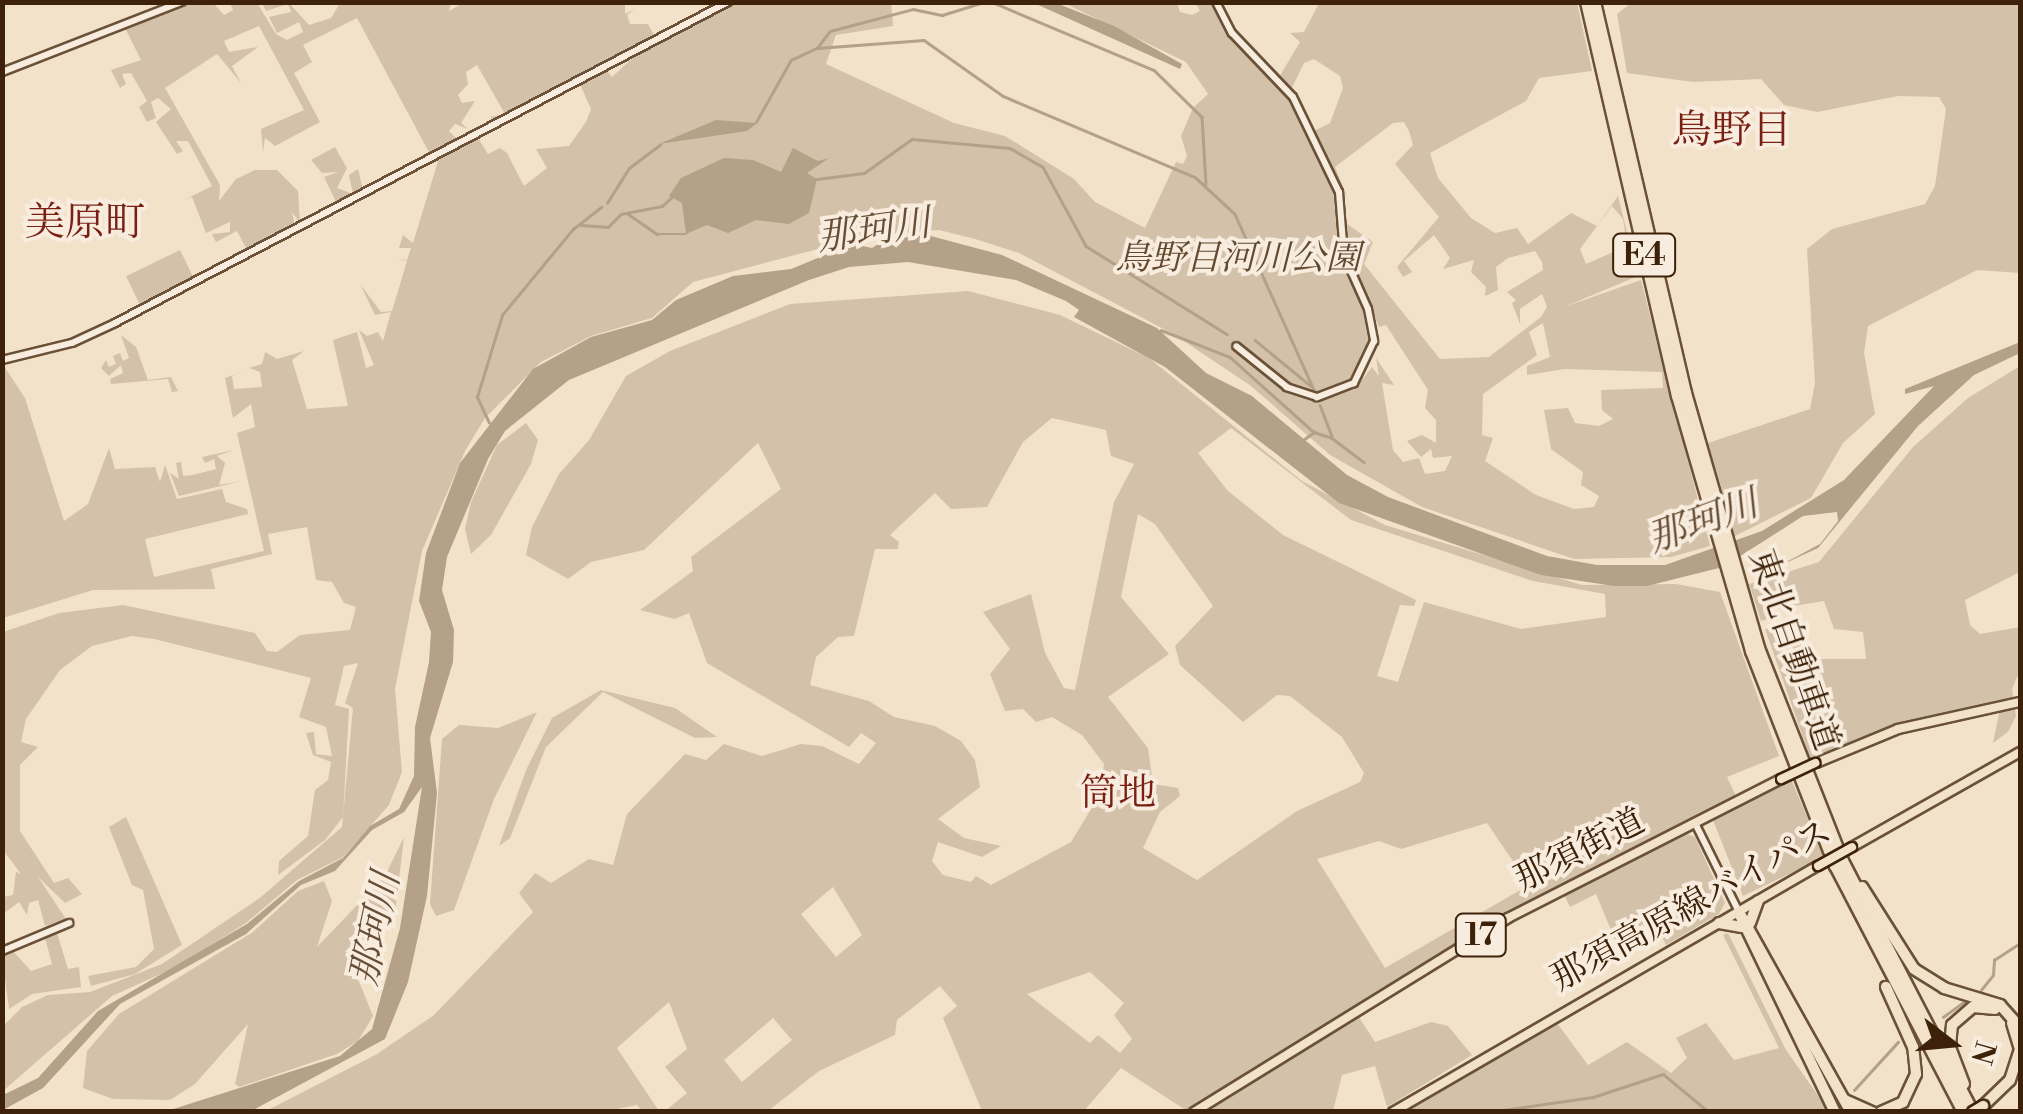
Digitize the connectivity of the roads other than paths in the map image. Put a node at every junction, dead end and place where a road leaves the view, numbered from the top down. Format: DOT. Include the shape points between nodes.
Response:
graph roads {
  1 [pos="182,2"];
  2 [pos="728,2"];
  3 [pos="1216,2"];
  4 [pos="1586,2"];
  5 [pos="1595,2"];
  6 [pos="2,72"];
  7 [pos="1236,346"];
  8 [pos="2,360"];
  9 [pos="1711,506"];
  10 [pos="1743,610"];
  11 [pos="2020,702"];
  12 [pos="2020,752"];
  13 [pos="1695,823"];
  14 [pos="1842,858"];
  15 [pos="1758,901"];
  16 [pos="1739,912"];
  17 [pos="69,922"];
  18 [pos="1718,923"];
  19 [pos="1862,923"];
  20 [pos="1746,925"];
  21 [pos="2,951"];
  22 [pos="2020,1027"];
  23 [pos="2020,1050"];
  24 [pos="2020,1072"];
  25 [pos="1835,1098"];
  26 [pos="1981,1110"];
  27 [pos="1194,1112"];
  28 [pos="1393,1112"];
  29 [pos="1839,1112"];
  30 [pos="1851,1112"];
  31 [pos="1872,1112"];
  32 [pos="1881,1112"];
  33 [pos="1963,1112"];
  1 -- 6 [label="street"];
  2 -- 8 [label="street" via="104,328"];
  3 -- 7 [label="street" via="1232,33 1286,87 1339,192 1344,255 1374,341 1354,383 1317,398 1288,387"];
  4 -- 9 [label="highway, 東北自動車道 / E4"];
  5 -- 9 [label="highway, 東北自動車道 / E4"];
  9 -- 10 [label="highway, 東北自動車道 / E4"];
  10 -- 14 [label="highway, 東北自動車道 / E4"];
  10 -- 19 [label="highway, 東北自動車道 / E4" via="1792,760"];
  11 -- 13 [label="main road, 那須街道 / 17, bridge" via="1898,730 1816,762"];
  12 -- 15 [label="main road, 那須高原線バイパス, bridge"];
  13 -- 16 [label="street"];
  13 -- 27 [label="main road, 那須街道 / 17" via="1508,918"];
  14 -- 22 [label="highway" via="1914,968 1944,988 2000,1005"];
  14 -- 26 [label="highway, 東北自動車道 / E4"];
  15 -- 16 [label="main road, 那須高原線バイパス"];
  15 -- 20 [label="highway"];
  16 -- 18 [label="main road, 那須高原線バイパス"];
  16 -- 20 [label="highway"];
  17 -- 21 [label="street"];
  18 -- 20 [label="highway"];
  18 -- 28 [label="main road, 那須高原線バイパス"];
  19 -- 32 [label="highway" via="1916,1064 1908,1096"];
  19 -- 33 [label="highway, 東北自動車道 / E4"];
  20 -- 25 [label="highway"];
  23 -- 26 [label="highway" via="2010,1080"];
  23 -- 26 [label="highway" via="2015,1028 1998,1010 1980,1006 1956,1018 1950,1047"];
  24 -- 26 [label="highway"];
  25 -- 29 [label="highway"];
  25 -- 30 [label="highway"];
  25 -- 31 [label="highway"];
}
